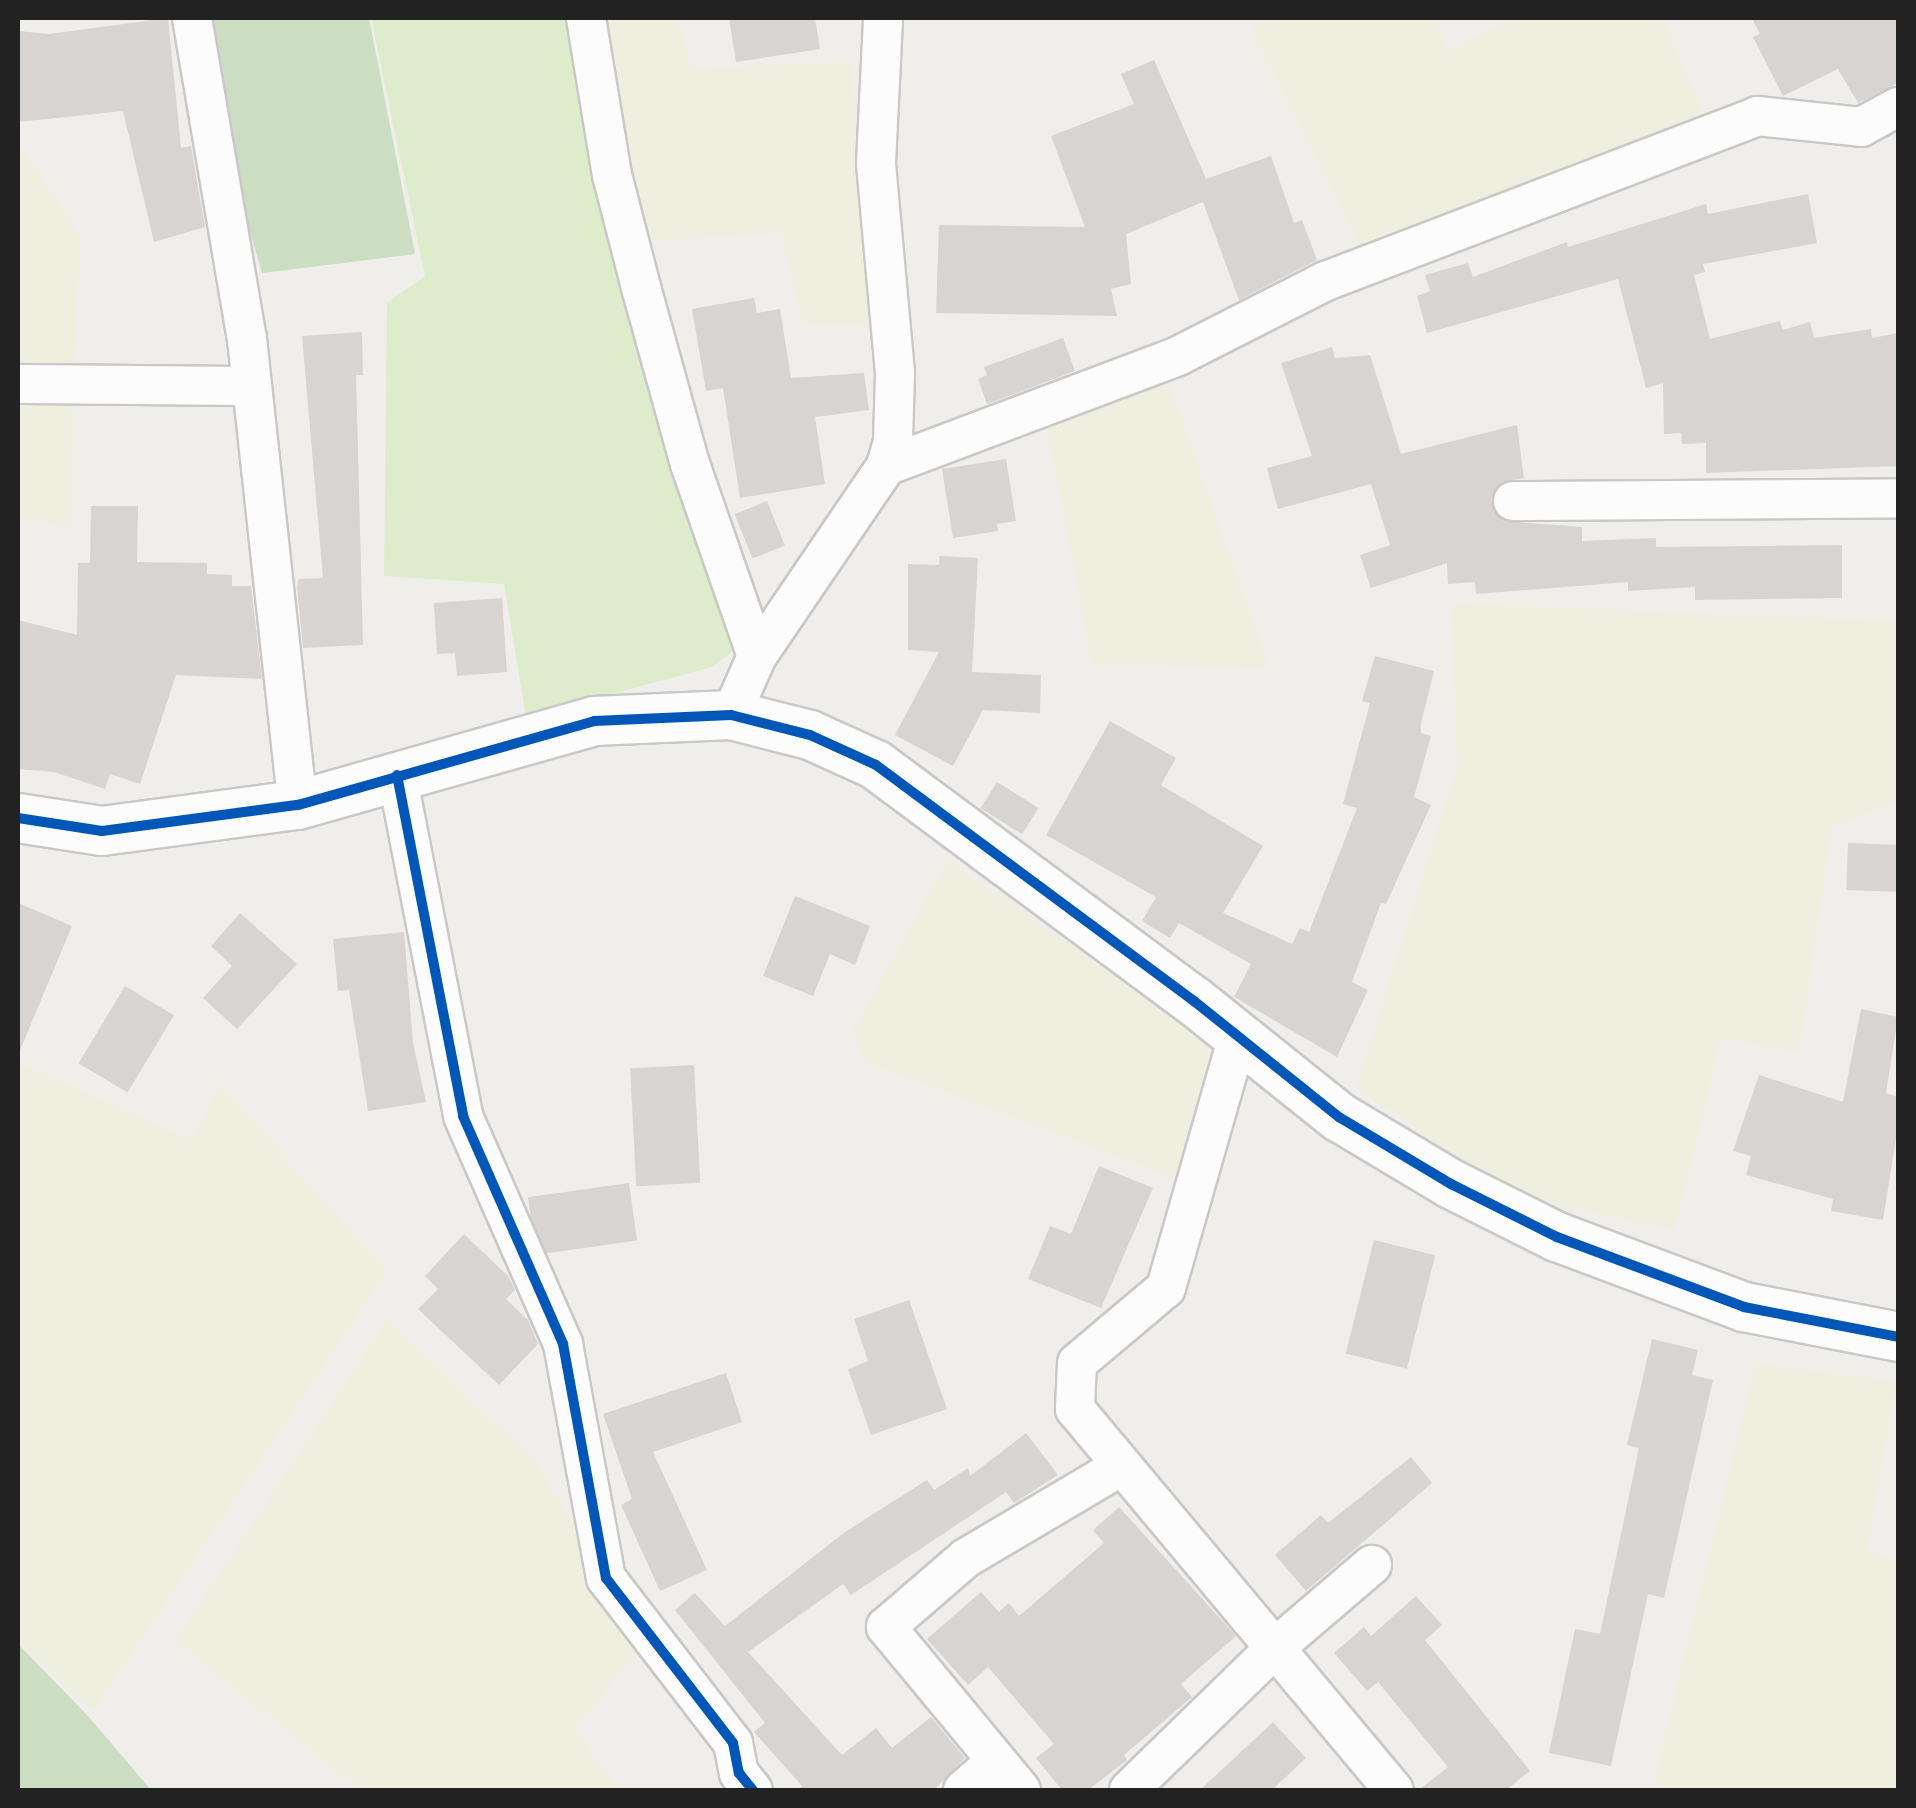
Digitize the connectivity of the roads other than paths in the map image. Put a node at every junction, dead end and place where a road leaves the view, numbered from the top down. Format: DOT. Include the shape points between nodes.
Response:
graph roads {
  1 [pos="192,18"];
  2 [pos="586,18"];
  3 [pos="883,18"];
  4 [pos="1898,106"];
  5 [pos="18,384"];
  6 [pos="252,386"];
  7 [pos="886,466"];
  8 [pos="1898,498"];
  9 [pos="1512,501"];
  10 [pos="758,656"];
  11 [pos="731,715"];
  12 [pos="398,775"];
  13 [pos="298,805"];
  14 [pos="18,818"];
  15 [pos="1238,1040"];
  16 [pos="1898,1337"];
  17 [pos="1118,1468"];
  18 [pos="1372,1565"];
  19 [pos="1277,1646"];
  20 [pos="995,1762"];
  21 [pos="753,1790"];
  22 [pos="963,1790"];
  23 [pos="1021,1790"];
  24 [pos="1129,1790"];
  25 [pos="1394,1790"];
  1 -- 6 [label="street"];
  2 -- 10 [label="street" via="612,175 642,291 690,464"];
  3 -- 7 [label="street" via="876,163 894,373 894,441"];
  4 -- 7 [label="street" via="1862,127 1757,116 1326,281 1178,356"];
  5 -- 6 [label="street"];
  6 -- 13 [label="street"];
  7 -- 10 [label="street"];
  8 -- 9 [label="street"];
  10 -- 11 [label="street"];
  11 -- 12 [label="street" via="594,721"];
  11 -- 15 [label="street" via="810,735 876,766"];
  12 -- 13 [label="street"];
  12 -- 21 [label="street" via="463,1116 563,1344 606,1578 734,1742 739,1773"];
  13 -- 14 [label="street" via="102,831"];
  15 -- 16 [label="street" via="1339,1117 1557,1237 1744,1307"];
  15 -- 17 [label="street" via="1166,1288 1076,1363 1076,1409"];
  17 -- 19 [label="street"];
  17 -- 20 [label="street" via="966,1558 886,1627"];
  18 -- 19 [label="street"];
  19 -- 24 [label="street"];
  19 -- 25 [label="street"];
  20 -- 22 [label="street"];
  20 -- 23 [label="street"];
}
